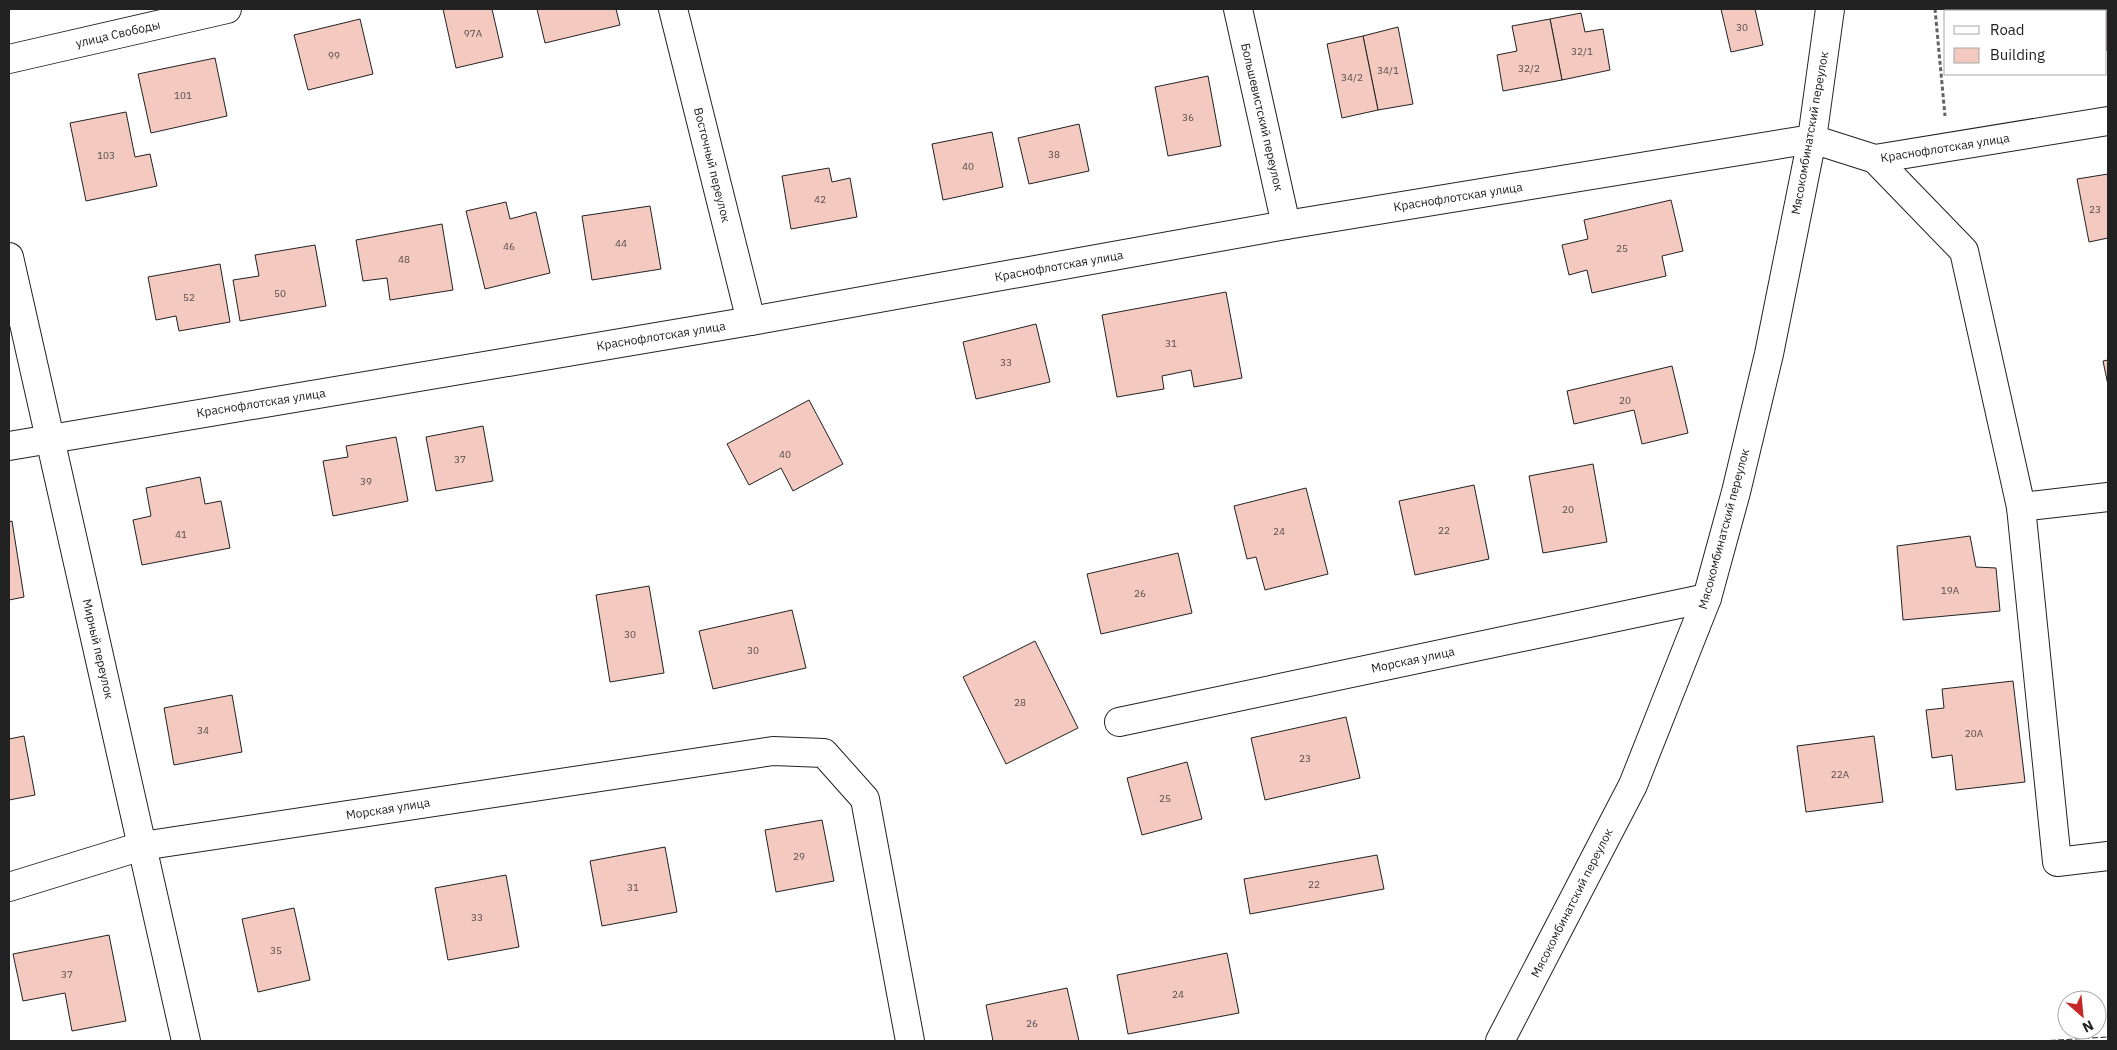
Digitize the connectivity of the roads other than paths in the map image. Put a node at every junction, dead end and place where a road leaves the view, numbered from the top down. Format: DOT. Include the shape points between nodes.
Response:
graph roads {
  1 [pos="227,9"];
  2 [pos="673,9"];
  3 [pos="1238,9"];
  4 [pos="1830,9"];
  5 [pos="9,59"];
  6 [pos="2108,121"];
  7 [pos="1812,139"];
  8 [pos="1874,159"];
  9 [pos="1286,225"];
  10 [pos="9,258"];
  11 [pos="751,321"];
  12 [pos="51,438"];
  13 [pos="9,446"];
  14 [pos="2108,496"];
  15 [pos="2021,507"];
  16 [pos="1707,598"];
  17 [pos="1119,722"];
  18 [pos="142,846"];
  19 [pos="2108,856"];
  20 [pos="9,887"];
  21 [pos="186,1041"];
  22 [pos="910,1041"];
  23 [pos="1500,1041"];
  1 -- 5 [label="street, улица Свободы"];
  2 -- 11 [label="street, Восточный переулок"];
  3 -- 9 [label="street, Большевистский переулок"];
  4 -- 7 [label="street, Мясокомбинатский переулок"];
  6 -- 8 [label="street, Краснофлотская улица"];
  7 -- 8 [label="street, Краснофлотская улица"];
  7 -- 9 [label="street, Краснофлотская улица"];
  7 -- 16 [label="street, Мясокомбинатский переулок" via="1769,354"];
  8 -- 15 [label="street" via="1964,251"];
  9 -- 11 [label="street, Краснофлотская улица"];
  10 -- 12 [label="street, Мирный переулок"];
  11 -- 12 [label="street, Краснофлотская улица"];
  12 -- 13 [label="street, Краснофлотская улица"];
  12 -- 18 [label="street, Мирный переулок"];
  14 -- 15 [label="street"];
  15 -- 19 [label="street" via="2057,862"];
  16 -- 17 [label="street, Морская улица"];
  16 -- 23 [label="street, Мясокомбинатский переулок" via="1632,785"];
  18 -- 20 [label="street, Морская улица"];
  18 -- 21 [label="street, Мирный переулок"];
  18 -- 22 [label="street, Морская улица" via="773,751 824,753 865,799"];
}
